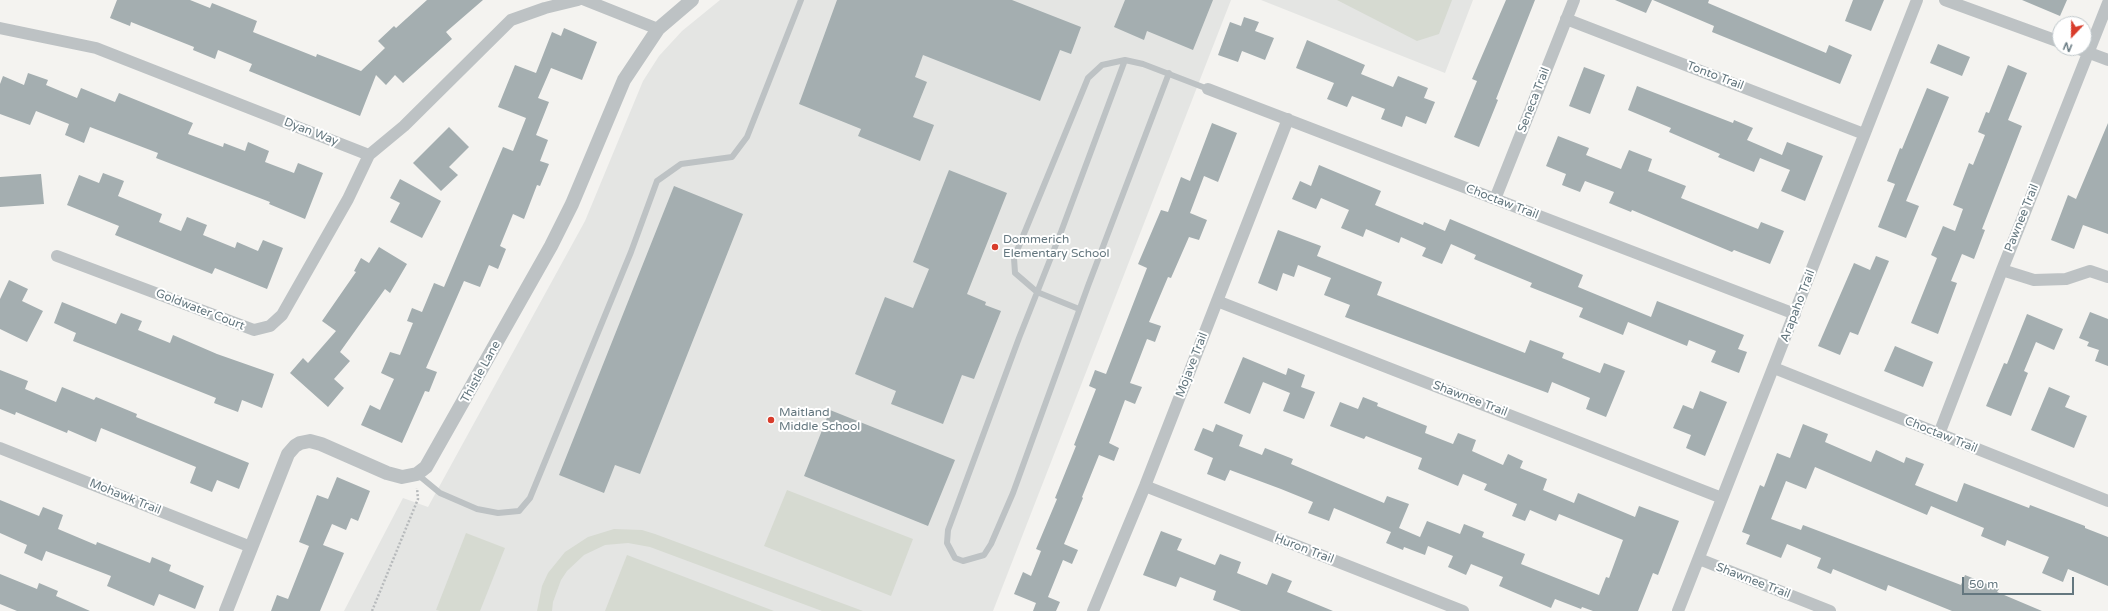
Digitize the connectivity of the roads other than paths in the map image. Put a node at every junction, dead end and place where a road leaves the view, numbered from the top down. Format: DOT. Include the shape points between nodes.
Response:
graph roads {
  1 [pos="578,0"];
  2 [pos="585,0"];
  3 [pos="692,0"];
  4 [pos="801,0"];
  5 [pos="1574,0"];
  6 [pos="1917,0"];
  7 [pos="1945,0"];
  8 [pos="2108,3"];
  9 [pos="1566,19"];
  10 [pos="0,28"];
  11 [pos="658,30"];
  12 [pos="2052,39"];
  13 [pos="2092,42"];
  14 [pos="2092,54"];
  15 [pos="2086,56"];
  16 [pos="1125,60"];
  17 [pos="2108,60"];
  18 [pos="1169,74"];
  19 [pos="1208,89"];
  20 [pos="1288,119"];
  21 [pos="1864,134"];
  22 [pos="370,155"];
  23 [pos="1495,199"];
  24 [pos="57,256"];
  25 [pos="2002,270"];
  26 [pos="2108,277"];
  27 [pos="1037,292"];
  28 [pos="1217,301"];
  29 [pos="1079,309"];
  30 [pos="1796,314"];
  31 [pos="1774,368"];
  32 [pos="1939,434"];
  33 [pos="0,448"];
  34 [pos="417,474"];
  35 [pos="1145,486"];
  36 [pos="1722,498"];
  37 [pos="2108,501"];
  38 [pos="251,547"];
  39 [pos="1699,559"];
  40 [pos="226,611"];
  41 [pos="1093,611"];
  42 [pos="1463,611"];
  43 [pos="1678,611"];
  44 [pos="1830,611"];
  1 -- 22 [label="street" via="511,20 404,126"];
  2 -- 11 [label="street"];
  3 -- 11 [label="street, Thistle Lane"];
  4 -- 34 [label="lane" via="747,137 732,157 681,164 657,180 631,252 530,498 519,511 498,513 477,508 440,493"];
  5 -- 9 [label="street, Seneca Trail"];
  6 -- 21 [label="street, Arapaho Trail"];
  7 -- 12 [label="street"];
  8 -- 13 [label="street, Pawnee Trail"];
  9 -- 21 [label="street, Tonto Trail"];
  9 -- 23 [label="street, Seneca Trail"];
  10 -- 22 [label="street, Dyan Way" via="96,48"];
  11 -- 34 [label="street, Thistle Lane" via="624,80 572,204 550,246 434,455 426,467"];
  14 -- 17 [label="street"];
  15 -- 25 [label="street, Pawnee Trail"];
  16 -- 18 [label="lane"];
  16 -- 27 [label="lane"];
  16 -- 27 [label="lane" via="1102,65 1088,78 1014,258 1015,273"];
  18 -- 19 [label="lane"];
  18 -- 29 [label="lane"];
  19 -- 20 [label="street, Choctaw Trail"];
  20 -- 23 [label="street, Choctaw Trail"];
  20 -- 28 [label="street, Mojave Trail"];
  21 -- 30 [label="street, Arapaho Trail"];
  22 -- 24 [label="street, Goldwater Court" via="282,315 270,326 254,330"];
  23 -- 30 [label="street, Choctaw Trail"];
  25 -- 26 [label="street" via="2034,280 2066,279 2090,270"];
  25 -- 32 [label="street, Pawnee Trail"];
  27 -- 29 [label="lane"];
  27 -- 29 [label="lane" via="948,530 947,544 955,558 962,561 984,555 991,544 1016,486"];
  28 -- 35 [label="street, Mojave Trail"];
  28 -- 36 [label="street, Shawnee Trail"];
  30 -- 31 [label="street, Arapaho Trail"];
  31 -- 32 [label="street, Choctaw Trail"];
  31 -- 36 [label="street, Arapaho Trail"];
  32 -- 37 [label="street, Choctaw Trail"];
  33 -- 38 [label="street, Mohawk Trail"];
  34 -- 38 [label="street" via="402,477 321,444 300,442 288,454"];
  35 -- 41 [label="street, Mojave Trail"];
  35 -- 42 [label="street, Huron Trail"];
  36 -- 39 [label="street, Arapaho Trail"];
  38 -- 40 [label="street"];
  39 -- 43 [label="street, Arapaho Trail"];
  39 -- 44 [label="street, Shawnee Trail"];
}
